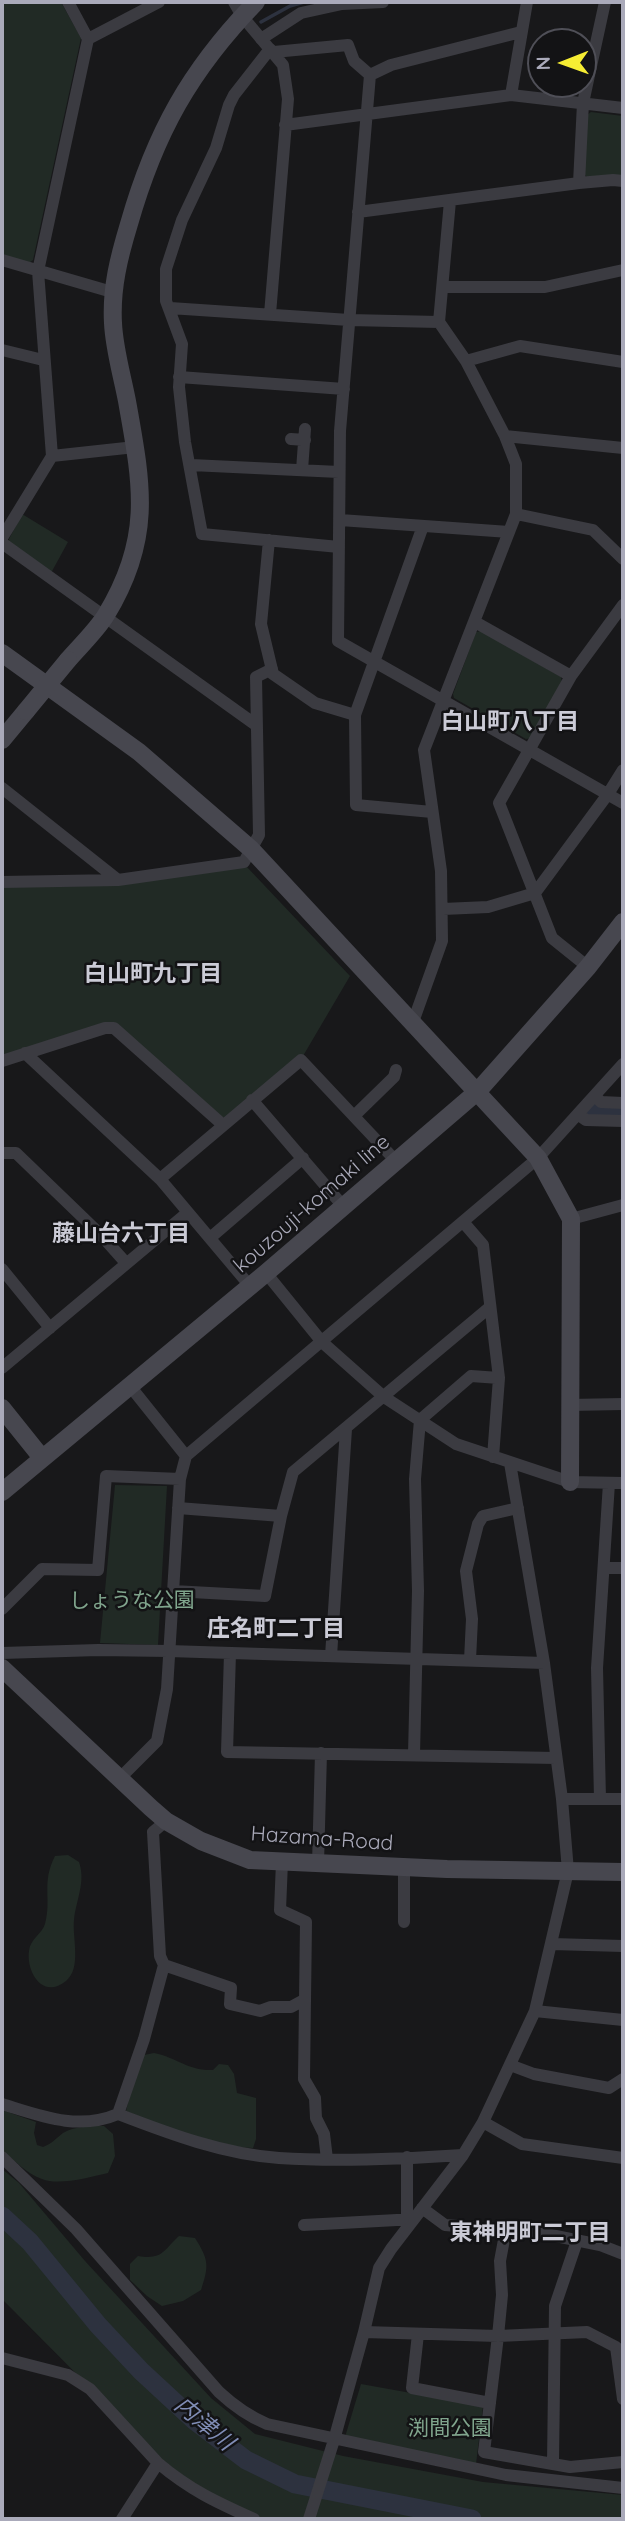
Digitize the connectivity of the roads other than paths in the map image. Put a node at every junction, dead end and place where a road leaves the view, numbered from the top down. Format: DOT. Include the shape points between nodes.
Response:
graph roads {
  1 [pos="68,2"];
  2 [pos="256,2"];
  3 [pos="383,2"];
  4 [pos="527,2"];
  5 [pos="605,2"];
  6 [pos="153,3"];
  7 [pos="238,9"];
  8 [pos="521,32"];
  9 [pos="88,38"];
  10 [pos="268,47"];
  11 [pos="370,75"];
  12 [pos="511,95"];
  13 [pos="583,103"];
  14 [pos="623,108"];
  15 [pos="366,114"];
  16 [pos="285,125"];
  17 [pos="623,181"];
  18 [pos="579,183"];
  19 [pos="450,201"];
  20 [pos="358,212"];
  21 [pos="2,260"];
  22 [pos="623,270"];
  23 [pos="38,271"];
  24 [pos="443,287"];
  25 [pos="112,292"];
  26 [pos="170,308"];
  27 [pos="270,314"];
  28 [pos="349,320"];
  29 [pos="439,322"];
  30 [pos="2,349"];
  31 [pos="43,360"];
  32 [pos="466,361"];
  33 [pos="623,362"];
  34 [pos="179,376"];
  35 [pos="344,389"];
  36 [pos="505,436"];
  37 [pos="291,439"];
  38 [pos="135,447"];
  39 [pos="623,448"];
  40 [pos="52,456"];
  41 [pos="191,465"];
  42 [pos="302,470"];
  43 [pos="339,472"];
  44 [pos="516,514"];
  45 [pos="340,520"];
  46 [pos="423,526"];
  47 [pos="509,532"];
  48 [pos="2,540"];
  49 [pos="269,540"];
  50 [pos="339,547"];
  51 [pos="623,559"];
  52 [pos="623,605"];
  53 [pos="105,617"];
  54 [pos="475,622"];
  55 [pos="2,653"];
  56 [pos="374,662"];
  57 [pos="272,669"];
  58 [pos="571,677"];
  59 [pos="444,702"];
  60 [pos="355,715"];
  61 [pos="256,725"];
  62 [pos="4,732"];
  63 [pos="530,750"];
  64 [pos="623,770"];
  65 [pos="2,788"];
  66 [pos="608,794"];
  67 [pos="623,803"];
  68 [pos="432,812"];
  69 [pos="251,849"];
  70 [pos="118,880"];
  71 [pos="2,882"];
  72 [pos="535,893"];
  73 [pos="443,909"];
  74 [pos="623,922"];
  75 [pos="588,967"];
  76 [pos="413,1022"];
  77 [pos="26,1053"];
  78 [pos="2,1061"];
  79 [pos="623,1064"];
  80 [pos="396,1070"];
  81 [pos="478,1091"];
  82 [pos="596,1097"];
  83 [pos="252,1100"];
  84 [pos="623,1103"];
  85 [pos="579,1115"];
  86 [pos="354,1116"];
  87 [pos="623,1121"];
  88 [pos="223,1125"];
  89 [pos="2,1153"];
  90 [pos="303,1158"];
  91 [pos="538,1158"];
  92 [pos="396,1161"];
  93 [pos="160,1179"];
  94 [pos="623,1205"];
  95 [pos="343,1206"];
  96 [pos="187,1213"];
  97 [pos="571,1219"];
  98 [pos="464,1223"];
  99 [pos="210,1238"];
  100 [pos="125,1263"];
  101 [pos="2,1269"];
  102 [pos="266,1273"];
  103 [pos="250,1286"];
  104 [pos="490,1307"];
  105 [pos="50,1328"];
  106 [pos="322,1342"];
  107 [pos="2,1368"];
  108 [pos="499,1378"];
  109 [pos="130,1386"];
  110 [pos="384,1397"];
  111 [pos="623,1404"];
  112 [pos="569,1405"];
  113 [pos="2,1408"];
  114 [pos="420,1420"];
  115 [pos="346,1429"];
  116 [pos="186,1456"];
  117 [pos="493,1457"];
  118 [pos="42,1458"];
  119 [pos="510,1463"];
  120 [pos="180,1479"];
  121 [pos="570,1482"];
  122 [pos="609,1483"];
  123 [pos="623,1483"];
  124 [pos="2,1492"];
  125 [pos="178,1508"];
  126 [pos="518,1508"];
  127 [pos="281,1516"];
  128 [pos="604,1568"];
  129 [pos="623,1568"];
  130 [pos="173,1591"];
  131 [pos="2,1609"];
  132 [pos="169,1651"];
  133 [pos="2,1653"];
  134 [pos="230,1653"];
  135 [pos="331,1656"];
  136 [pos="415,1658"];
  137 [pos="470,1660"];
  138 [pos="544,1663"];
  139 [pos="2,1668"];
  140 [pos="321,1753"];
  141 [pos="414,1754"];
  142 [pos="556,1758"];
  143 [pos="120,1778"];
  144 [pos="562,1798"];
  145 [pos="600,1799"];
  146 [pos="623,1799"];
  147 [pos="166,1821"];
  148 [pos="282,1861"];
  149 [pos="318,1864"];
  150 [pos="404,1867"];
  151 [pos="568,1871"];
  152 [pos="623,1872"];
  153 [pos="404,1922"];
  154 [pos="552,1944"];
  155 [pos="623,1945"];
  156 [pos="164,1965"];
  157 [pos="304,2000"];
  158 [pos="535,2011"];
  159 [pos="623,2020"];
  160 [pos="510,2065"];
  161 [pos="623,2079"];
  162 [pos="2,2104"];
  163 [pos="118,2114"];
  164 [pos="483,2122"];
  165 [pos="463,2155"];
  166 [pos="2,2157"];
  167 [pos="407,2157"];
  168 [pos="623,2158"];
  169 [pos="327,2159"];
  170 [pos="422,2208"];
  171 [pos="409,2222"];
  172 [pos="304,2224"];
  173 [pos="506,2229"];
  174 [pos="577,2241"];
  175 [pos="623,2254"];
  176 [pos="365,2332"];
  177 [pos="555,2333"];
  178 [pos="418,2334"];
  179 [pos="498,2336"];
  180 [pos="2,2358"];
  181 [pos="623,2399"];
  182 [pos="490,2403"];
  183 [pos="334,2440"];
  184 [pos="623,2462"];
  185 [pos="158,2463"];
  186 [pos="553,2463"];
  187 [pos="623,2488"];
  188 [pos="122,2519"];
  189 [pos="254,2519"];
  190 [pos="309,2519"];
  1 -- 9 [label="street"];
  2 -- 7 [label="street"];
  3 -- 10 [label="street" via="301,13"];
  4 -- 8 [label="street"];
  5 -- 13 [label="street"];
  6 -- 9 [label="street"];
  7 -- 10 [label="street"];
  7 -- 25 [label="street" via="174,106 155,145"];
  8 -- 11 [label="street" via="391,65"];
  8 -- 12 [label="street"];
  9 -- 23 [label="street"];
  10 -- 11 [label="street" via="348,45 354,61"];
  10 -- 16 [label="street" via="283,65 288,99"];
  10 -- 26 [label="street" via="234,95 216,148 182,220 166,269"];
  11 -- 15 [label="street"];
  12 -- 13 [label="street"];
  12 -- 15 [label="street"];
  13 -- 14 [label="street"];
  13 -- 18 [label="street"];
  15 -- 16 [label="street"];
  15 -- 20 [label="street"];
  16 -- 27 [label="street"];
  17 -- 18 [label="street"];
  18 -- 19 [label="street"];
  19 -- 20 [label="street"];
  19 -- 24 [label="street"];
  20 -- 28 [label="street"];
  21 -- 23 [label="street"];
  22 -- 24 [label="street" via="545,287"];
  23 -- 25 [label="street"];
  23 -- 31 [label="street"];
  24 -- 29 [label="street"];
  25 -- 38 [label="street" via="113,326"];
  26 -- 27 [label="street"];
  26 -- 34 [label="street" via="182,344"];
  27 -- 28 [label="street"];
  28 -- 29 [label="street"];
  28 -- 35 [label="street"];
  29 -- 32 [label="street"];
  30 -- 31 [label="street"];
  31 -- 40 [label="street"];
  32 -- 33 [label="street" via="520,346"];
  32 -- 36 [label="street"];
  34 -- 35 [label="street"];
  34 -- 41 [label="street"];
  35 -- 43 [label="street"];
  36 -- 39 [label="street"];
  36 -- 44 [label="street" via="516,464"];
  37 -- 42 [label="street" via="305,434"];
  38 -- 40 [label="street"];
  38 -- 53 [label="street" via="141,483 137,540"];
  40 -- 48 [label="street"];
  41 -- 42 [label="street"];
  41 -- 49 [label="street" via="202,534"];
  42 -- 43 [label="street"];
  43 -- 45 [label="street"];
  44 -- 47 [label="street"];
  44 -- 51 [label="street" via="593,530"];
  45 -- 46 [label="street"];
  45 -- 50 [label="street"];
  46 -- 47 [label="street"];
  46 -- 56 [label="street"];
  47 -- 54 [label="street"];
  48 -- 53 [label="street"];
  49 -- 50 [label="street"];
  49 -- 57 [label="street" via="261,624"];
  50 -- 56 [label="street" via="338,641"];
  52 -- 58 [label="street"];
  53 -- 61 [label="street"];
  53 -- 62 [label="street, bridge"];
  54 -- 58 [label="street"];
  54 -- 59 [label="street"];
  55 -- 69 [label="street" via="138,752"];
  56 -- 59 [label="street"];
  56 -- 60 [label="street"];
  57 -- 60 [label="street" via="315,703"];
  57 -- 61 [label="street" via="256,677"];
  58 -- 63 [label="street"];
  59 -- 63 [label="street"];
  59 -- 68 [label="street" via="424,750"];
  60 -- 68 [label="street" via="356,805"];
  61 -- 69 [label="street" via="259,835"];
  63 -- 66 [label="street"];
  63 -- 72 [label="street" via="499,803"];
  64 -- 66 [label="street"];
  65 -- 70 [label="street"];
  66 -- 67 [label="street"];
  66 -- 72 [label="street"];
  68 -- 73 [label="street"];
  69 -- 70 [label="street" via="244,862"];
  69 -- 76 [label="street"];
  70 -- 71 [label="street"];
  72 -- 73 [label="street" via="488,907"];
  72 -- 75 [label="street" via="552,938"];
  73 -- 76 [label="street" via="442,941"];
  74 -- 75 [label="street, kouzouji-komaki line"];
  75 -- 81 [label="street, kouzouji-komaki line"];
  76 -- 81 [label="street"];
  77 -- 78 [label="street"];
  77 -- 88 [label="street" via="114,1028"];
  77 -- 93 [label="street"];
  79 -- 82 [label="street"];
  80 -- 86 [label="street"];
  81 -- 91 [label="street"];
  81 -- 92 [label="street, kouzouji-komaki line"];
  82 -- 84 [label="street" via="601,1102"];
  82 -- 85 [label="street"];
  83 -- 86 [label="street" via="301,1060"];
  83 -- 88 [label="street"];
  83 -- 90 [label="street"];
  85 -- 87 [label="street" via="586,1121"];
  85 -- 91 [label="street"];
  86 -- 92 [label="street"];
  88 -- 93 [label="street"];
  89 -- 100 [label="street" via="16,1153"];
  90 -- 95 [label="street"];
  90 -- 99 [label="street"];
  91 -- 97 [label="street"];
  91 -- 98 [label="street"];
  92 -- 95 [label="street, kouzouji-komaki line"];
  93 -- 96 [label="street"];
  94 -- 97 [label="street"];
  95 -- 102 [label="street, kouzouji-komaki line"];
  96 -- 99 [label="street"];
  96 -- 100 [label="street"];
  97 -- 112 [label="street"];
  98 -- 104 [label="street" via="483,1245"];
  98 -- 106 [label="street"];
  99 -- 103 [label="street"];
  100 -- 105 [label="street"];
  101 -- 105 [label="street"];
  102 -- 103 [label="street, kouzouji-komaki line"];
  102 -- 106 [label="street"];
  103 -- 109 [label="street, kouzouji-komaki line"];
  104 -- 108 [label="street"];
  104 -- 110 [label="street"];
  105 -- 107 [label="street"];
  106 -- 110 [label="street"];
  106 -- 116 [label="street"];
  108 -- 114 [label="street" via="471,1376"];
  108 -- 117 [label="street"];
  109 -- 116 [label="street"];
  109 -- 118 [label="street, kouzouji-komaki line"];
  110 -- 114 [label="street"];
  110 -- 115 [label="street"];
  111 -- 112 [label="street"];
  112 -- 121 [label="street"];
  113 -- 118 [label="street"];
  114 -- 117 [label="street" via="456,1444"];
  114 -- 136 [label="street" via="415,1479"];
  115 -- 127 [label="street" via="293,1472"];
  115 -- 135 [label="street"];
  116 -- 120 [label="street"];
  117 -- 119 [label="street"];
  118 -- 124 [label="street, kouzouji-komaki line"];
  119 -- 121 [label="street"];
  119 -- 126 [label="street"];
  120 -- 125 [label="street"];
  120 -- 131 [label="street" via="106,1476 98,1570 42,1569"];
  121 -- 122 [label="street"];
  122 -- 123 [label="street"];
  122 -- 128 [label="street"];
  125 -- 127 [label="street"];
  125 -- 130 [label="street"];
  126 -- 137 [label="street" via="483,1516 478,1524 466,1571 472,1619"];
  126 -- 138 [label="street"];
  127 -- 130 [label="street" via="265,1596"];
  128 -- 129 [label="street"];
  128 -- 145 [label="street" via="597,1668"];
  130 -- 132 [label="street"];
  132 -- 133 [label="street"];
  132 -- 134 [label="street"];
  132 -- 143 [label="street" via="156,1741"];
  134 -- 135 [label="street"];
  134 -- 140 [label="street" via="227,1752"];
  135 -- 136 [label="street"];
  136 -- 137 [label="street"];
  136 -- 141 [label="street"];
  137 -- 138 [label="street"];
  138 -- 142 [label="street"];
  139 -- 143 [label="street, Hazama-Road"];
  140 -- 141 [label="street"];
  140 -- 149 [label="street"];
  141 -- 142 [label="street"];
  142 -- 144 [label="street"];
  143 -- 147 [label="street, Hazama-Road"];
  144 -- 145 [label="street"];
  144 -- 151 [label="street"];
  145 -- 146 [label="street"];
  147 -- 148 [label="street, Hazama-Road" via="225,1852 250,1860"];
  147 -- 156 [label="street" via="153,1832"];
  148 -- 149 [label="street, Hazama-Road"];
  148 -- 157 [label="street" via="280,1910 306,1922"];
  149 -- 150 [label="street, Hazama-Road"];
  150 -- 151 [label="street, Hazama-Road"];
  150 -- 153 [label="street"];
  151 -- 152 [label="street, Hazama-Road"];
  151 -- 154 [label="street"];
  154 -- 155 [label="street"];
  154 -- 158 [label="street"];
  156 -- 157 [label="street" via="231,1988 230,2004 260,2011 291,2007"];
  156 -- 163 [label="street"];
  157 -- 169 [label="street" via="304,2078 315,2098"];
  158 -- 159 [label="street"];
  158 -- 160 [label="street"];
  160 -- 161 [label="street" via="609,2088"];
  160 -- 164 [label="street"];
  162 -- 163 [label="street" via="67,2123"];
  163 -- 169 [label="street" via="185,2139 240,2152"];
  164 -- 165 [label="street"];
  164 -- 168 [label="street" via="522,2144"];
  165 -- 167 [label="street"];
  165 -- 170 [label="street"];
  166 -- 183 [label="street" via="76,2229 237,2408 267,2424"];
  167 -- 169 [label="street"];
  167 -- 171 [label="street"];
  170 -- 171 [label="street"];
  170 -- 173 [label="street" via="445,2225"];
  171 -- 172 [label="street"];
  171 -- 176 [label="street" via="379,2269"];
  173 -- 174 [label="street"];
  173 -- 179 [label="street" via="500,2261"];
  174 -- 175 [label="street"];
  174 -- 177 [label="street" via="555,2306"];
  176 -- 178 [label="street"];
  176 -- 183 [label="street"];
  177 -- 179 [label="street"];
  177 -- 181 [label="street" via="587,2332 616,2347"];
  177 -- 186 [label="street"];
  178 -- 179 [label="street"];
  178 -- 182 [label="street" via="412,2388"];
  179 -- 182 [label="street"];
  180 -- 185 [label="street" via="68,2375 90,2389"];
  182 -- 186 [label="street" via="484,2452"];
  183 -- 187 [label="street" via="506,2475"];
  183 -- 190 [label="street"];
  184 -- 186 [label="street" via="570,2467"];
  185 -- 188 [label="street"];
  185 -- 189 [label="street" via="208,2499"];
}
